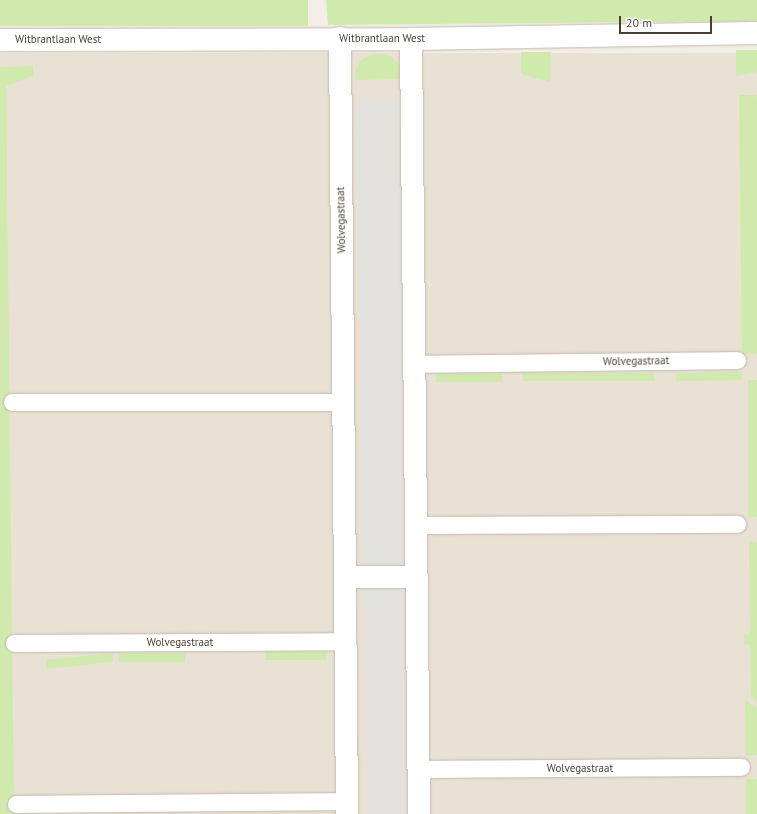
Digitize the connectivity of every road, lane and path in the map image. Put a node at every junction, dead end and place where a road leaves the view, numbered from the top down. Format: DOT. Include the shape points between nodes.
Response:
graph roads {
  1 [pos="757,33"];
  2 [pos="340,38"];
  3 [pos="410,39"];
  4 [pos="3,40"];
  5 [pos="737,360"];
  6 [pos="414,364"];
  7 [pos="12,402"];
  8 [pos="343,402"];
  9 [pos="737,524"];
  10 [pos="415,525"];
  11 [pos="416,577"];
  12 [pos="345,578"];
  13 [pos="345,641"];
  14 [pos="14,644"];
  15 [pos="741,768"];
  16 [pos="419,769"];
  17 [pos="16,804"];
  18 [pos="347,808"];
  19 [pos="419,814"];
  1 -- 3 [label="street, Witbrantlaan West"];
  2 -- 3 [label="street, Witbrantlaan West"];
  2 -- 4 [label="street, Witbrantlaan West"];
  2 -- 8 [label="street, Wolvegastraat"];
  3 -- 6 [label="street"];
  5 -- 6 [label="lane, Wolvegastraat"];
  6 -- 10 [label="street"];
  7 -- 8 [label="lane"];
  8 -- 12 [label="street, Wolvegastraat"];
  9 -- 10 [label="lane"];
  10 -- 11 [label="street"];
  11 -- 12 [label="street"];
  11 -- 16 [label="street"];
  12 -- 13 [label="street, Wolvegastraat"];
  13 -- 14 [label="lane, Wolvegastraat"];
  13 -- 18 [label="street, Wolvegastraat"];
  15 -- 16 [label="lane, Wolvegastraat"];
  16 -- 19 [label="street"];
  17 -- 18 [label="lane, Wolvegastraat"];
}
